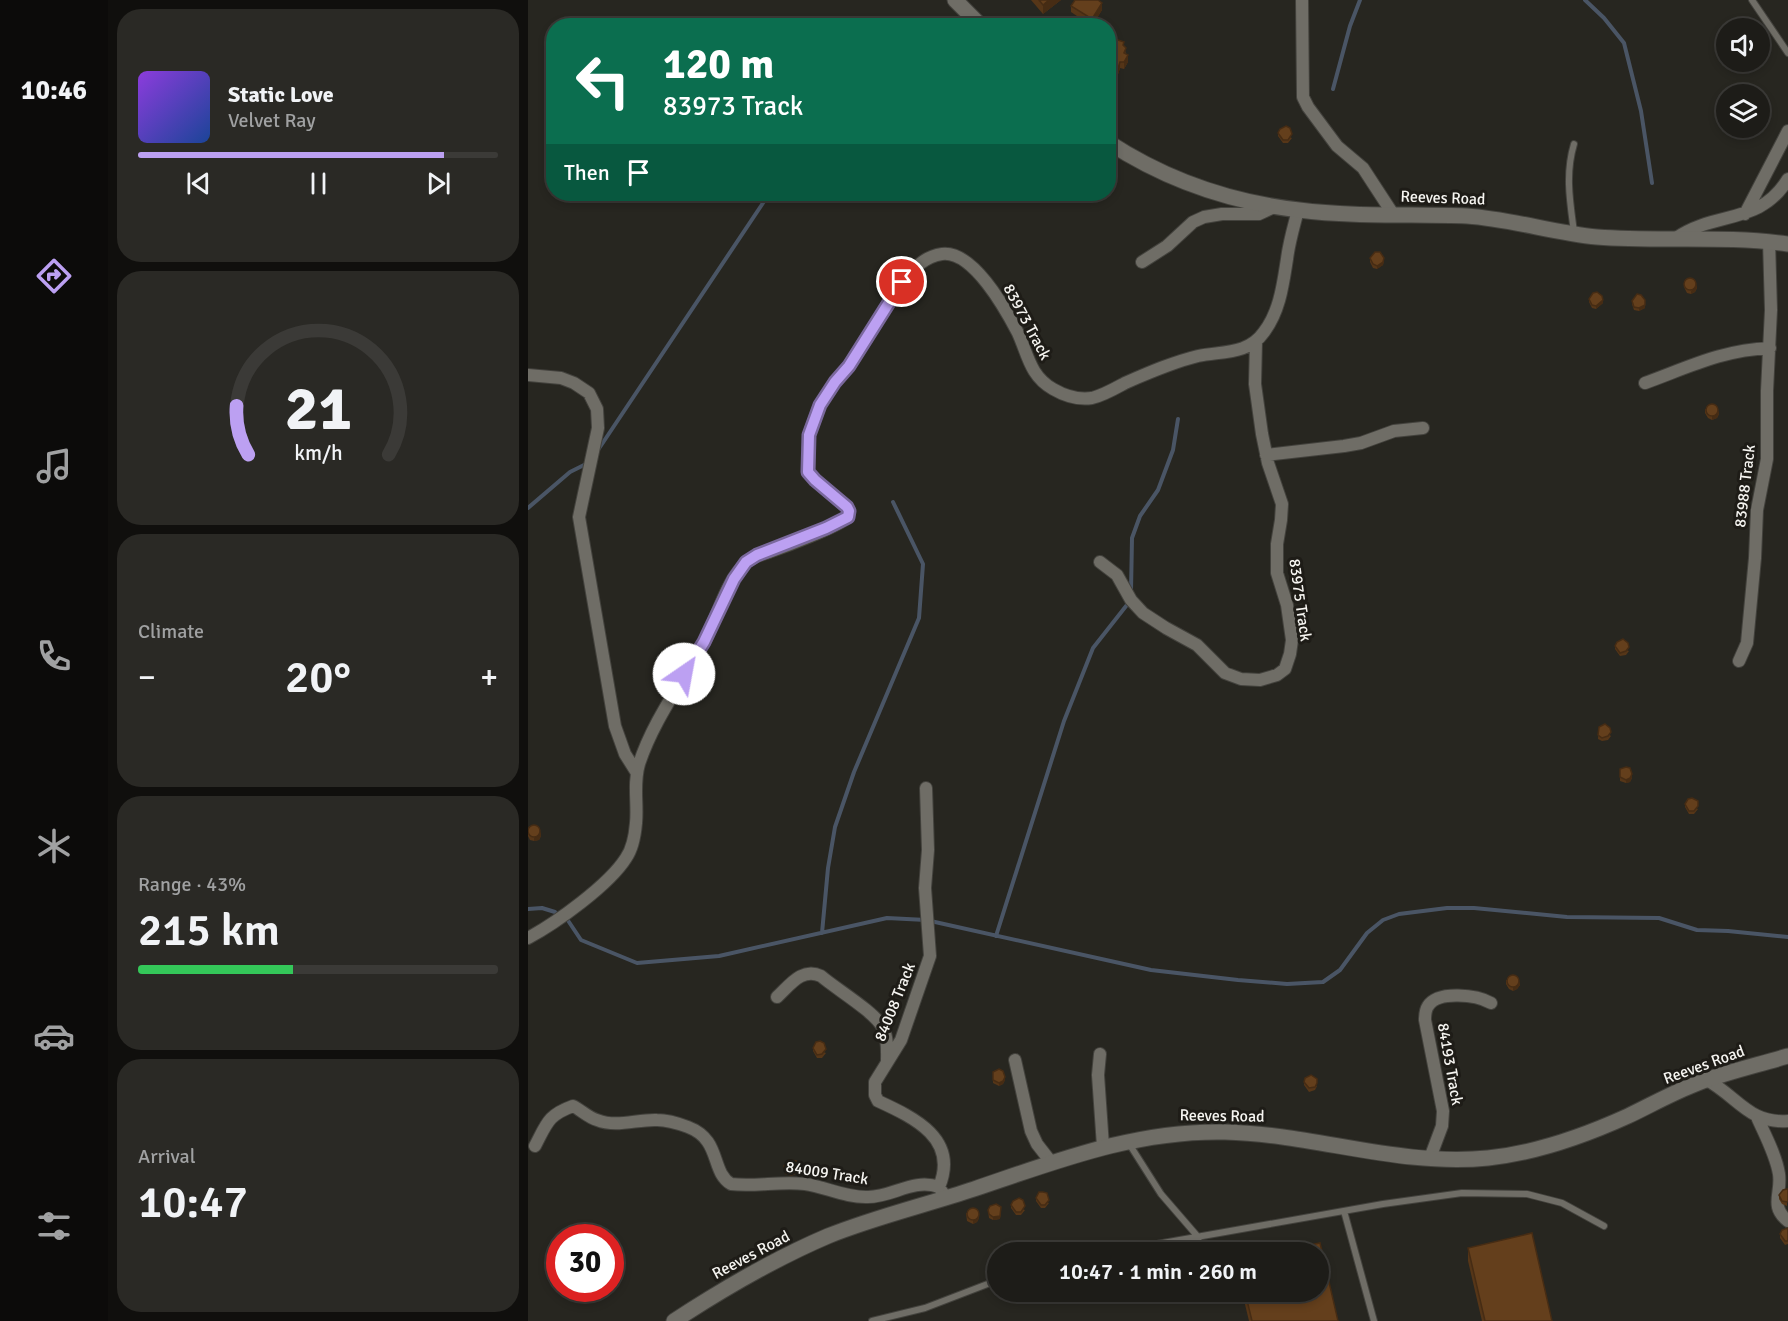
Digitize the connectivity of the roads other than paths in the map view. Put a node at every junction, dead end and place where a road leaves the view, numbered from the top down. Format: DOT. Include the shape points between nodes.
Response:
graph roads {
  1 [pos="1302,0"];
  2 [pos="1752,0"];
  3 [pos="961,1"];
  4 [pos="975,18"];
  5 [pos="1788,53"];
  6 [pos="1788,131"];
  7 [pos="1574,144"];
  8 [pos="1116,147"];
  9 [pos="1788,179"];
  10 [pos="1274,207"];
  11 [pos="1298,210"];
  12 [pos="1393,214"];
  13 [pos="1745,214"];
  14 [pos="1574,234"];
  15 [pos="1676,238"];
  16 [pos="1769,241"];
  17 [pos="1788,244"];
  18 [pos="1142,262"];
  19 [pos="1256,341"];
  20 [pos="1770,348"];
  21 [pos="528,375"];
  22 [pos="1645,383"];
  23 [pos="1424,428"];
  24 [pos="1266,455"];
  25 [pos="1100,562"];
  26 [pos="1739,661"];
  27 [pos="637,773"];
  28 [pos="926,789"];
  29 [pos="528,938"];
  30 [pos="777,997"];
  31 [pos="1491,1003"];
  32 [pos="1100,1054"];
  33 [pos="1788,1056"];
  34 [pos="1015,1060"];
  35 [pos="887,1061"];
  36 [pos="1707,1080"];
  37 [pos="1757,1117"];
  38 [pos="1788,1121"];
  39 [pos="1127,1141"];
  40 [pos="536,1146"];
  41 [pos="1103,1146"];
  42 [pos="1430,1158"];
  43 [pos="1051,1162"];
  44 [pos="943,1193"];
  45 [pos="1344,1211"];
  46 [pos="1788,1221"];
  47 [pos="1604,1226"];
  48 [pos="1199,1238"];
  49 [pos="1174,1242"];
  50 [pos="987,1284"];
  51 [pos="674,1321"];
  52 [pos="872,1321"];
  53 [pos="1374,1321"];
  1 -- 12 [label="street" via="1304,97 1308,107 1337,146 1363,168"];
  2 -- 5 [label="lane"];
  3 -- 4 [label="street"];
  6 -- 13 [label="street"];
  7 -- 14 [label="lane" via="1568,176"];
  8 -- 10 [label="street, Reeves Road" via="1187,183"];
  9 -- 13 [label="street" via="1774,199"];
  10 -- 11 [label="street, Reeves Road"];
  10 -- 18 [label="street" via="1259,214 1222,214 1193,222"];
  11 -- 12 [label="street, Reeves Road"];
  11 -- 19 [label="street" via="1282,290 1271,321"];
  12 -- 14 [label="street, Reeves Road" via="1492,218"];
  13 -- 15 [label="street" via="1698,225"];
  14 -- 15 [label="street, Reeves Road"];
  15 -- 16 [label="street, Reeves Road"];
  16 -- 17 [label="street, Reeves Road"];
  16 -- 20 [label="street, 83988 Track"];
  19 -- 24 [label="street, 83975 Track" via="1255,384"];
  19 -- 27 [label="street, 83973 Track" via="1242,350 1185,360 1092,398 1064,395 1040,380 1008,316 979,274 950,254 921,262 902,282 849,366 823,399 810,433 808,472 847,507 848,517 757,555 741,567 668,703"];
  20 -- 22 [label="street" via="1727,352"];
  20 -- 26 [label="street, 83988 Track" via="1767,459 1757,510 1747,643"];
  21 -- 27 [label="street" via="574,382 589,393 597,409 598,428 579,517 615,726"];
  23 -- 24 [label="street" via="1394,431 1344,446"];
  24 -- 25 [label="street, 83975 Track" via="1282,504 1277,573 1292,640 1285,669 1277,675 1251,680 1225,673 1197,645 1143,613 1117,575"];
  27 -- 29 [label="street, 83973 Track" via="636,824 627,857 580,902"];
  28 -- 35 [label="street, 84008 Track" via="925,888 930,956 901,1040"];
  30 -- 35 [label="street" via="803,974 821,976 876,1019 886,1039"];
  31 -- 42 [label="street, 84193 Track" via="1482,998 1447,995 1428,1006 1425,1020 1443,1111 1442,1126"];
  32 -- 41 [label="street"];
  33 -- 36 [label="street, Reeves Road"];
  34 -- 43 [label="street" via="1031,1131"];
  35 -- 44 [label="street, 84008 Track" via="875,1082 876,1098 938,1139 945,1161"];
  36 -- 37 [label="street"];
  36 -- 42 [label="street, Reeves Road" via="1624,1118 1518,1154"];
  37 -- 38 [label="street"];
  37 -- 46 [label="street" via="1779,1175 1776,1202"];
  39 -- 41 [label="street, Reeves Road"];
  39 -- 42 [label="street, Reeves Road" via="1205,1131 1259,1133"];
  39 -- 48 [label="lane" via="1161,1194"];
  40 -- 44 [label="street, 84009 Track" via="556,1112 573,1106 596,1120 657,1120 688,1127 710,1143 724,1179 731,1184 789,1182 866,1197 923,1184"];
  41 -- 43 [label="street, Reeves Road"];
  43 -- 44 [label="street, Reeves Road"];
  44 -- 51 [label="street, Reeves Road" via="799,1249"];
  45 -- 47 [label="lane" via="1462,1193 1527,1194 1562,1203"];
  45 -- 48 [label="lane"];
  45 -- 53 [label="lane"];
  48 -- 49 [label="lane"];
  50 -- 52 [label="lane" via="925,1308"];
}
